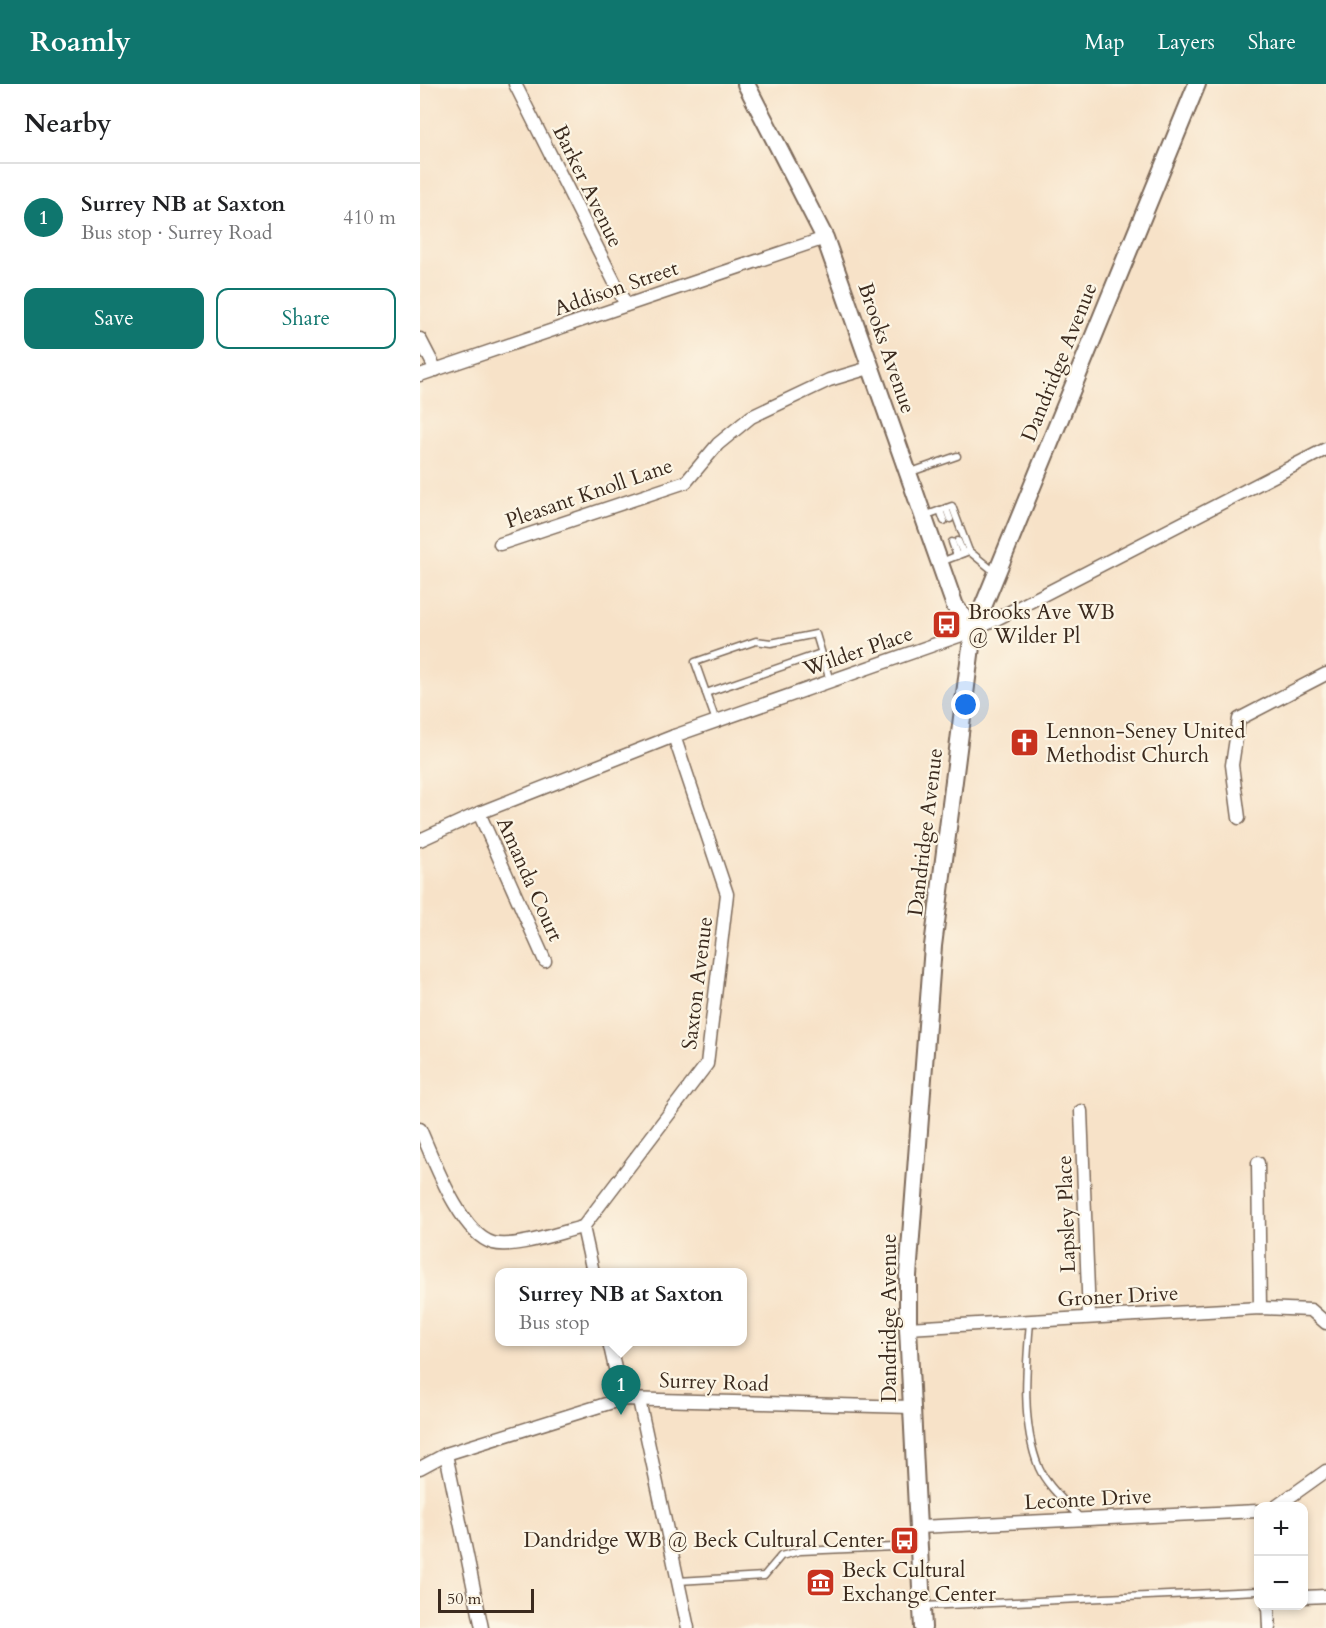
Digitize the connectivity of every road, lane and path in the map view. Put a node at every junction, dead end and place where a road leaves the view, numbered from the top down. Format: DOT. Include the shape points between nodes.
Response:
graph roads {
  1 [pos="515,84"];
  2 [pos="746,84"];
  3 [pos="1197,84"];
  4 [pos="825,238"];
  5 [pos="626,305"];
  6 [pos="420,339"];
  7 [pos="869,368"];
  8 [pos="436,370"];
  9 [pos="420,375"];
  10 [pos="1326,449"];
  11 [pos="957,456"];
  12 [pos="907,473"];
  13 [pos="943,509"];
  14 [pos="923,517"];
  15 [pos="947,520"];
  16 [pos="955,541"];
  17 [pos="500,544"];
  18 [pos="963,554"];
  19 [pos="939,562"];
  20 [pos="997,574"];
  21 [pos="973,631"];
  22 [pos="821,653"];
  23 [pos="1326,674"];
  24 [pos="830,681"];
  25 [pos="706,693"];
  26 [pos="716,721"];
  27 [pos="674,736"];
  28 [pos="479,813"];
  29 [pos="1239,818"];
  30 [pos="420,840"];
  31 [pos="545,961"];
  32 [pos="1081,1111"];
  33 [pos="420,1129"];
  34 [pos="1258,1162"];
  35 [pos="583,1227"];
  36 [pos="592,1268"];
  37 [pos="1260,1308"];
  38 [pos="1089,1316"];
  39 [pos="1030,1321"];
  40 [pos="1326,1323"];
  41 [pos="908,1328"];
  42 [pos="610,1346"];
  43 [pos="622,1399"];
  44 [pos="639,1400"];
  45 [pos="911,1407"];
  46 [pos="447,1454"];
  47 [pos="420,1468"];
  48 [pos="1326,1471"];
  49 [pos="1283,1502"];
  50 [pos="1254,1511"];
  51 [pos="1080,1518"];
  52 [pos="919,1527"];
  53 [pos="919,1546"];
  54 [pos="678,1581"];
  55 [pos="1254,1591"];
  56 [pos="1326,1596"];
  57 [pos="1308,1597"];
  58 [pos="922,1606"];
  59 [pos="1268,1610"];
  60 [pos="482,1628"];
  61 [pos="688,1628"];
  62 [pos="923,1628"];
  63 [pos="1269,1628"];
  1 -- 5 [label="street, Barker Avenue"];
  2 -- 4 [label="street, Brooks Avenue"];
  3 -- 20 [label="street, Dandridge Avenue"];
  4 -- 5 [label="street, Addison Street"];
  4 -- 7 [label="street, Brooks Avenue"];
  5 -- 8 [label="street, Addison Street"];
  6 -- 8 [label="street"];
  7 -- 12 [label="street, Brooks Avenue"];
  7 -- 17 [label="street, Pleasant Knoll Lane" via="828,380 751,417 718,444 686,482"];
  8 -- 9 [label="street, Addison Street"];
  10 -- 21 [label="street, Wilder Place"];
  11 -- 12 [label="lane"];
  12 -- 14 [label="street, Brooks Avenue"];
  13 -- 14 [label="lane"];
  13 -- 15 [label="lane"];
  13 -- 18 [label="lane" via="952,506"];
  14 -- 19 [label="street, Brooks Avenue"];
  16 -- 18 [label="lane"];
  18 -- 19 [label="lane"];
  18 -- 20 [label="lane"];
  19 -- 21 [label="street, Brooks Avenue" via="955,606"];
  20 -- 21 [label="street, Dandridge Avenue"];
  21 -- 24 [label="street, Wilder Place"];
  21 -- 41 [label="street, Dandridge Avenue" via="954,822 933,946 908,1276"];
  22 -- 24 [label="lane"];
  22 -- 25 [label="lane"];
  22 -- 25 [label="lane" via="816,634 771,643 756,641 695,662"];
  23 -- 29 [label="street" via="1239,719 1232,765"];
  24 -- 26 [label="street, Wilder Place"];
  25 -- 26 [label="lane"];
  26 -- 27 [label="street, Wilder Place"];
  27 -- 28 [label="street, Wilder Place"];
  27 -- 35 [label="street, Saxton Avenue" via="727,894 707,1064"];
  28 -- 30 [label="street, Wilder Place"];
  28 -- 31 [label="street, Amanda Court"];
  32 -- 38 [label="street, Lapsley Place"];
  33 -- 35 [label="street" via="465,1220 492,1243 509,1244"];
  34 -- 37 [label="street"];
  35 -- 36 [label="street"];
  37 -- 38 [label="street, Groner Drive"];
  37 -- 40 [label="street, Groner Drive" via="1311,1310"];
  38 -- 39 [label="street, Groner Drive"];
  39 -- 41 [label="street, Groner Drive"];
  39 -- 51 [label="lane" via="1027,1386 1036,1456 1046,1479"];
  41 -- 45 [label="street, Dandridge Avenue"];
  42 -- 43 [label="street"];
  43 -- 44 [label="street, Surrey Road"];
  43 -- 46 [label="street, Surrey Road"];
  44 -- 45 [label="street, Surrey Road"];
  44 -- 54 [label="street"];
  45 -- 52 [label="street, Dandridge Avenue"];
  46 -- 47 [label="street, Surrey Road"];
  46 -- 60 [label="street"];
  48 -- 49 [label="street"];
  50 -- 51 [label="street, Leconte Drive"];
  51 -- 52 [label="street, Leconte Drive"];
  52 -- 53 [label="street, Dandridge Avenue"];
  53 -- 54 [label="lane" via="800,1551 781,1556 764,1576"];
  53 -- 58 [label="street, Dandridge Avenue"];
  54 -- 61 [label="street"];
  55 -- 58 [label="lane"];
  56 -- 57 [label="street"];
  58 -- 62 [label="street, Dandridge Avenue"];
  59 -- 63 [label="street"];
}
